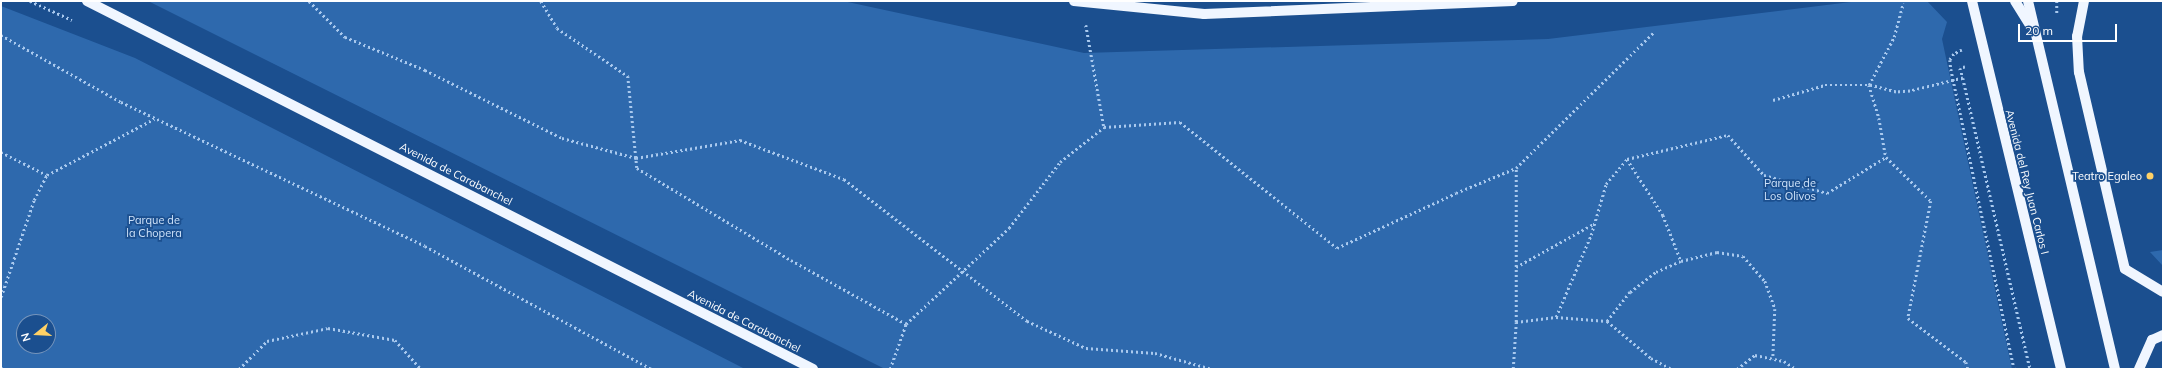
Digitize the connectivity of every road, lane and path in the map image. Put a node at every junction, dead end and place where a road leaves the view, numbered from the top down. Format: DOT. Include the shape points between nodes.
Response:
graph roads {
  1 [pos="87,1"];
  2 [pos="309,1"];
  3 [pos="541,1"];
  4 [pos="1513,1"];
  5 [pos="1972,1"];
  6 [pos="2015,1"];
  7 [pos="2028,1"];
  8 [pos="2084,1"];
  9 [pos="1078,2"];
  10 [pos="1903,3"];
  11 [pos="1654,32"];
  12 [pos="2035,33"];
  13 [pos="1,35"];
  14 [pos="1981,44"];
  15 [pos="1985,62"];
  16 [pos="1963,78"];
  17 [pos="1953,81"];
  18 [pos="1869,85"];
  19 [pos="1773,100"];
  20 [pos="154,119"];
  21 [pos="1104,127"];
  22 [pos="1,152"];
  23 [pos="1886,157"];
  24 [pos="636,158"];
  25 [pos="1627,159"];
  26 [pos="1516,168"];
  27 [pos="48,175"];
  28 [pos="1595,223"];
  29 [pos="1681,261"];
  30 [pos="1516,267"];
  31 [pos="963,271"];
  32 [pos="2163,292"];
  33 [pos="1,297"];
  34 [pos="1556,317"];
  35 [pos="1606,321"];
  36 [pos="1516,322"];
  37 [pos="906,324"];
  38 [pos="2163,335"];
  39 [pos="1773,359"];
  40 [pos="1,368"];
  41 [pos="4,369"];
  42 [pos="239,369"];
  43 [pos="421,369"];
  44 [pos="652,369"];
  45 [pos="813,369"];
  46 [pos="890,369"];
  47 [pos="1212,369"];
  48 [pos="1514,369"];
  49 [pos="1672,369"];
  50 [pos="1737,369"];
  51 [pos="1796,369"];
  52 [pos="1968,369"];
  53 [pos="2014,369"];
  54 [pos="2030,369"];
  55 [pos="2061,369"];
  56 [pos="2115,369"];
  57 [pos="2139,369"];
  1 -- 45 [label="main road, Avenida de Carabanchel"];
  2 -- 24 [label="path" via="345,37 425,70 562,138"];
  3 -- 24 [label="path" via="557,28 628,76"];
  4 -- 9 [label="main road" via="1204,14"];
  5 -- 14 [label="main road, Avenida del Rey Juan Carlos I"];
  6 -- 12 [label="main road"];
  7 -- 12 [label="main road"];
  8 -- 32 [label="main road" via="2077,36 2079,72 2125,269"];
  9 -- 21 [label="path"];
  10 -- 18 [label="path" via="1894,37"];
  11 -- 26 [label="path"];
  12 -- 56 [label="main road"];
  13 -- 20 [label="path"];
  14 -- 15 [label="main road, Avenida del Rey Juan Carlos I"];
  14 -- 17 [label="path" via="1954,54 1950,60"];
  15 -- 16 [label="path" via="1960,68"];
  15 -- 55 [label="main road, Avenida del Rey Juan Carlos I"];
  16 -- 17 [label="path"];
  16 -- 54 [label="path"];
  17 -- 18 [label="path" via="1896,92"];
  17 -- 53 [label="path"];
  18 -- 19 [label="path" via="1825,85"];
  18 -- 23 [label="path" via="1879,118"];
  20 -- 27 [label="path"];
  20 -- 44 [label="path" via="425,246"];
  21 -- 26 [label="path" via="1180,122 1337,248"];
  21 -- 31 [label="path" via="1060,162 1009,228"];
  22 -- 27 [label="path"];
  23 -- 25 [label="path" via="1827,193 1764,175 1728,135"];
  23 -- 52 [label="path" via="1931,201 1908,318 1966,362"];
  24 -- 31 [label="path" via="740,140 844,179"];
  24 -- 37 [label="path" via="637,168 791,260"];
  25 -- 28 [label="path" via="1606,184"];
  25 -- 29 [label="path" via="1663,215"];
  26 -- 30 [label="path"];
  27 -- 33 [label="path" via="34,200"];
  28 -- 30 [label="path"];
  28 -- 34 [label="path"];
  29 -- 35 [label="path" via="1656,272 1630,292"];
  29 -- 39 [label="path" via="1717,252 1743,256 1765,281 1775,309"];
  30 -- 36 [label="path"];
  31 -- 37 [label="path"];
  31 -- 47 [label="path" via="1027,321 1086,348 1155,353"];
  34 -- 35 [label="path"];
  34 -- 36 [label="path"];
  35 -- 49 [label="path" via="1652,358"];
  36 -- 48 [label="path"];
  37 -- 46 [label="path"];
  38 -- 57 [label="main road" via="2152,340"];
  39 -- 50 [label="path" via="1755,355"];
  39 -- 51 [label="path" via="1784,361"];
  40 -- 41 [label="path"];
  42 -- 43 [label="path" via="267,341 328,328 395,340"];
}
